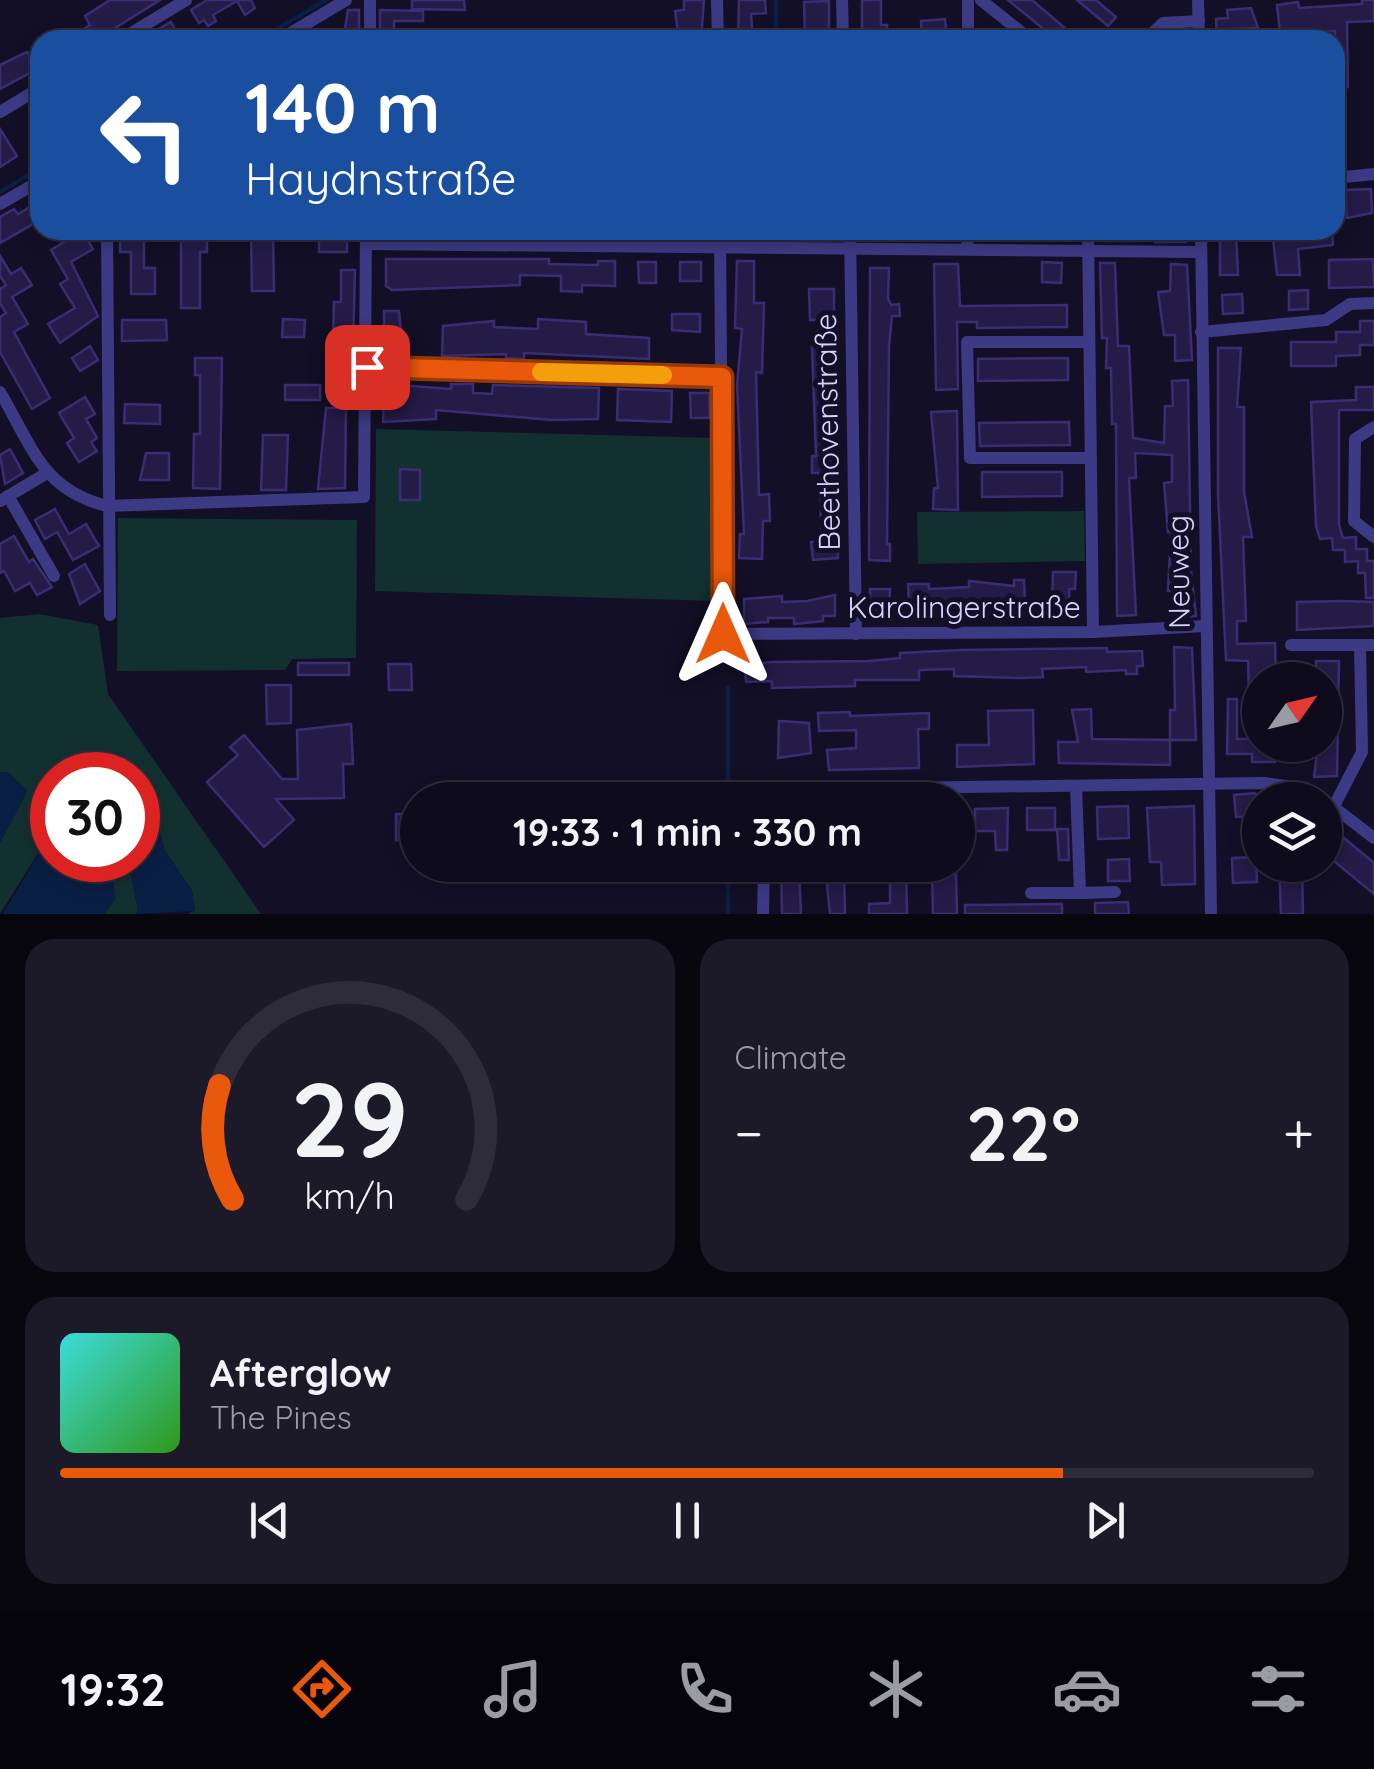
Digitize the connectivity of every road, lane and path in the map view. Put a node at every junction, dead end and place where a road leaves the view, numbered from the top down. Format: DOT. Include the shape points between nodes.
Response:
graph roads {
  1 [pos="186,0"];
  2 [pos="346,0"];
  3 [pos="370,0"];
  4 [pos="717,0"];
  5 [pos="842,0"];
  6 [pos="968,0"];
  7 [pos="981,0"];
  8 [pos="1198,0"];
  9 [pos="1199,21"];
  10 [pos="136,30"];
  11 [pos="296,30"];
  12 [pos="370,30"];
  13 [pos="718,30"];
  14 [pos="843,30"];
  15 [pos="968,30"];
  16 [pos="1018,30"];
  17 [pos="1156,30"];
  18 [pos="1199,30"];
  19 [pos="30,94"];
  20 [pos="0,112"];
  21 [pos="1374,174"];
  22 [pos="1345,177"];
  23 [pos="30,187"];
  24 [pos="0,204"];
  25 [pos="107,240"];
  26 [pos="366,240"];
  27 [pos="463,240"];
  28 [pos="720,240"];
  29 [pos="850,240"];
  30 [pos="968,240"];
  31 [pos="1088,240"];
  32 [pos="1201,240"];
  33 [pos="720,248"];
  34 [pos="968,249"];
  35 [pos="850,250"];
  36 [pos="1088,252"];
  37 [pos="1202,252"];
  38 [pos="1374,303"];
  39 [pos="1201,332"];
  40 [pos="1088,342"];
  41 [pos="367,367"];
  42 [pos="722,377"];
  43 [pos="0,392"];
  44 [pos="1374,427"];
  45 [pos="1091,458"];
  46 [pos="47,472"];
  47 [pos="4,499"];
  48 [pos="108,506"];
  49 [pos="1374,537"];
  50 [pos="54,576"];
  51 [pos="110,615"];
  52 [pos="1205,626"];
  53 [pos="1093,632"];
  54 [pos="856,634"];
  55 [pos="1291,645"];
  56 [pos="1367,645"];
  57 [pos="1368,754"];
  58 [pos="1207,782"];
  59 [pos="1242,783"];
  60 [pos="1342,785"];
  61 [pos="1076,786"];
  62 [pos="975,787"];
  63 [pos="1342,813"];
  64 [pos="1374,838"];
  65 [pos="764,882"];
  66 [pos="1031,892"];
  67 [pos="1080,892"];
  68 [pos="1114,892"];
  69 [pos="763,914"];
  70 [pos="1211,914"];
  1 -- 10 [label="street"];
  2 -- 11 [label="street"];
  3 -- 12 [label="street"];
  4 -- 13 [label="street"];
  5 -- 14 [label="street"];
  6 -- 15 [label="street"];
  7 -- 16 [label="street"];
  8 -- 9 [label="street"];
  9 -- 17 [label="street" via="1163,23"];
  9 -- 18 [label="street"];
  19 -- 20 [label="street"];
  21 -- 22 [label="street"];
  23 -- 24 [label="street"];
  25 -- 48 [label="street"];
  26 -- 41 [label="street"];
  27 -- 33 [label="street"];
  28 -- 33 [label="street"];
  29 -- 35 [label="street, Beethovenstraße"];
  30 -- 34 [label="street"];
  31 -- 36 [label="street"];
  32 -- 37 [label="street, Neuweg"];
  33 -- 35 [label="street"];
  33 -- 42 [label="street"];
  34 -- 35 [label="street"];
  34 -- 36 [label="street"];
  35 -- 54 [label="street, Beethovenstraße"];
  36 -- 37 [label="street"];
  36 -- 40 [label="street"];
  37 -- 39 [label="street, Neuweg"];
  38 -- 39 [label="street" via="1350,304 1326,320"];
  39 -- 52 [label="street, Neuweg"];
  40 -- 45 [label="street"];
  40 -- 45 [label="street" via="967,342 970,458"];
  41 -- 42 [label="street"];
  41 -- 48 [label="street" via="364,497"];
  42 -- 54 [label="street, Karolingerstraße" via="723,634"];
  43 -- 46 [label="street"];
  44 -- 49 [label="street" via="1355,439 1354,520"];
  45 -- 53 [label="street"];
  46 -- 47 [label="street"];
  46 -- 48 [label="street" via="73,496"];
  47 -- 50 [label="street"];
  48 -- 51 [label="street"];
  52 -- 53 [label="street, Karolingerstraße"];
  52 -- 58 [label="street, Neuweg"];
  53 -- 54 [label="street, Karolingerstraße"];
  55 -- 56 [label="street"];
  56 -- 57 [label="street"];
  57 -- 60 [label="street"];
  58 -- 59 [label="street"];
  58 -- 61 [label="street"];
  58 -- 70 [label="street, Neuweg"];
  61 -- 62 [label="street"];
  61 -- 67 [label="street"];
  63 -- 64 [label="street"];
  65 -- 69 [label="street"];
  66 -- 67 [label="street"];
  67 -- 68 [label="street"];
}
